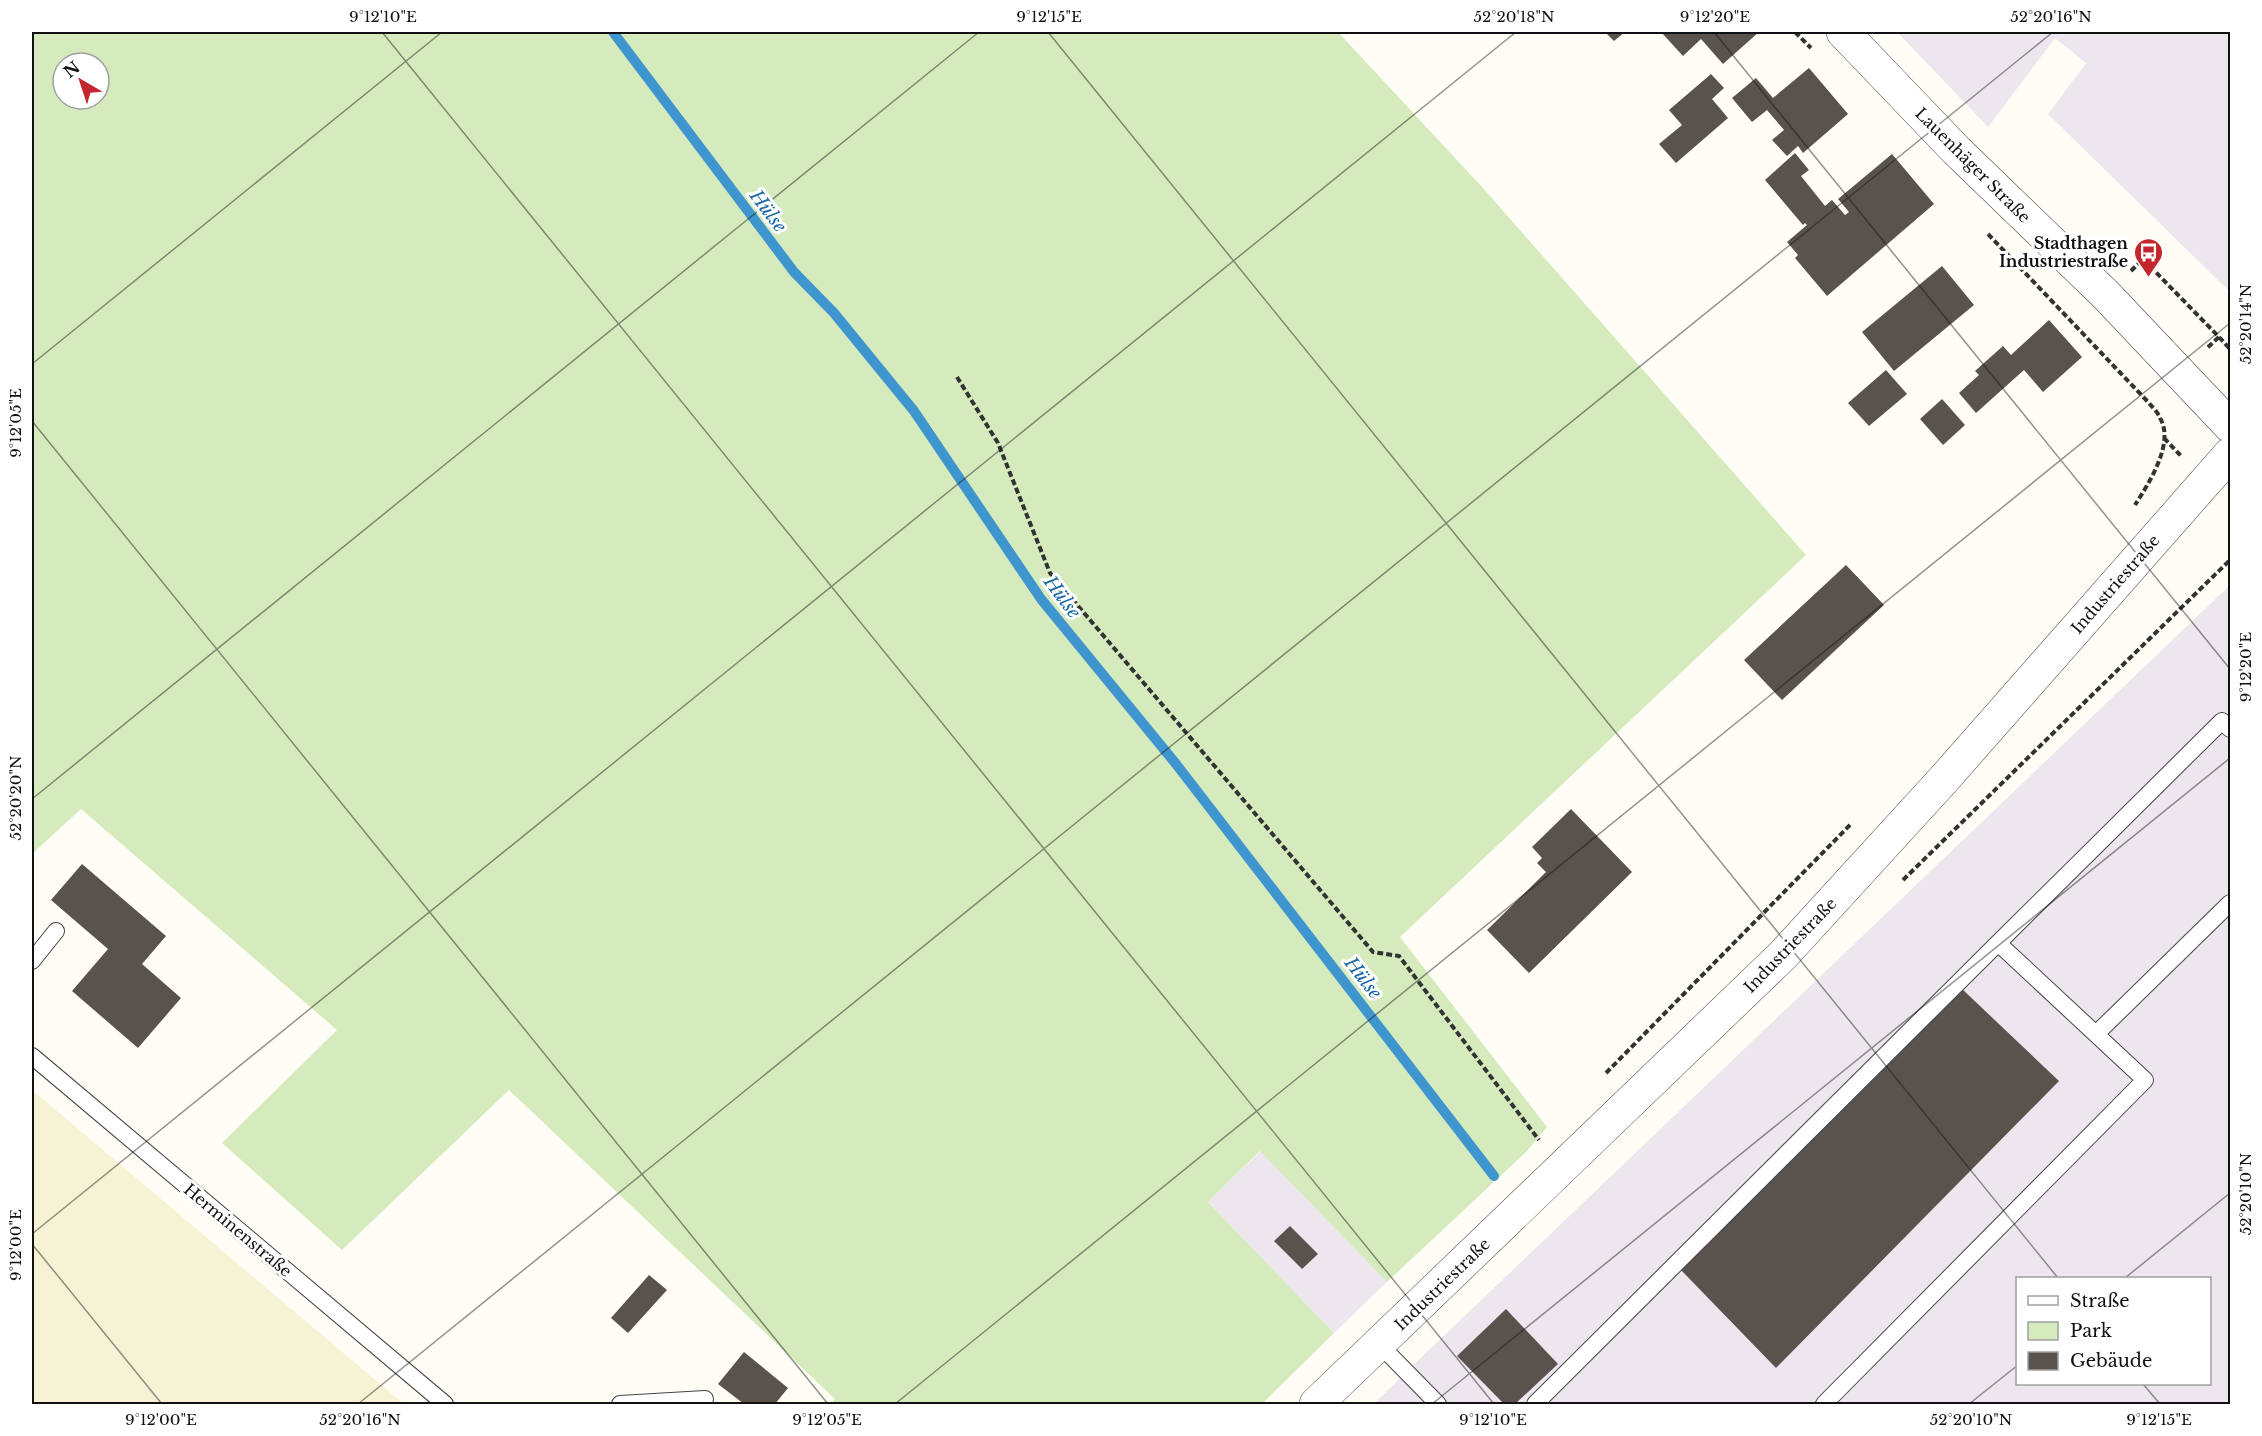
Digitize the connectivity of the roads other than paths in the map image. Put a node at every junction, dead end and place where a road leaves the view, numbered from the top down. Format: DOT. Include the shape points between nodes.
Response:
graph roads {
  1 [pos="1843,32"];
  2 [pos="2230,426"];
  3 [pos="2230,454"];
  4 [pos="2230,729"];
  5 [pos="2230,903"];
  6 [pos="56,931"];
  7 [pos="1998,943"];
  8 [pos="32,961"];
  9 [pos="2096,1034"];
  10 [pos="32,1056"];
  11 [pos="1380,1345"];
  12 [pos="705,1399"];
  13 [pos="445,1404"];
  14 [pos="620,1404"];
  15 [pos="1316,1404"];
  16 [pos="1438,1404"];
  17 [pos="1535,1404"];
  18 [pos="1824,1404"];
  1 -- 2 [label="street, Lauenhäger Straße" via="1956,150 2106,295"];
  3 -- 11 [label="street, Industriestraße" via="1783,955"];
  4 -- 7 [label="lane" via="2222,721"];
  5 -- 9 [label="lane"];
  6 -- 8 [label="lane"];
  7 -- 9 [label="lane"];
  7 -- 17 [label="lane"];
  9 -- 18 [label="lane" via="2145,1080"];
  10 -- 13 [label="lane, Herminenstraße"];
  11 -- 15 [label="street, Industriestraße"];
  11 -- 16 [label="lane"];
  12 -- 14 [label="lane"];
}
